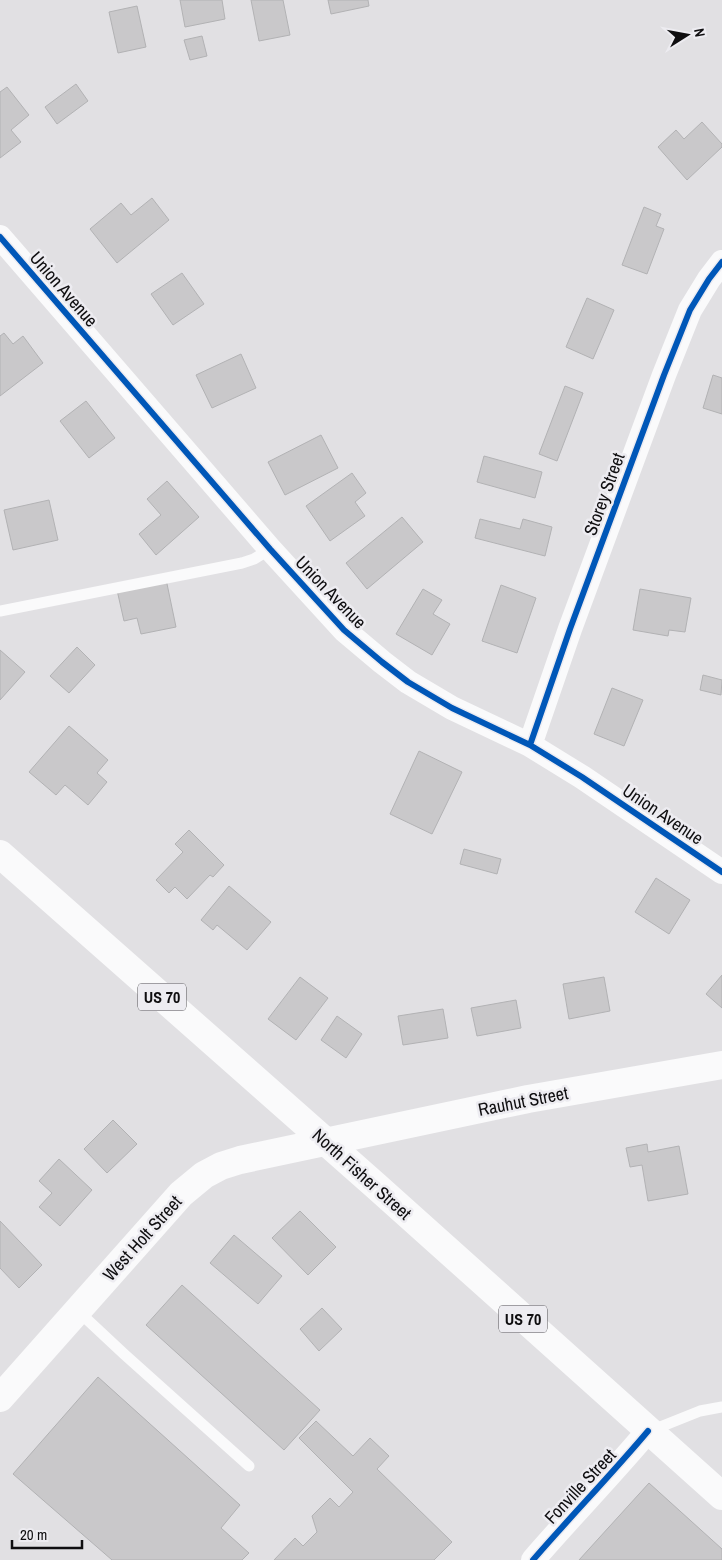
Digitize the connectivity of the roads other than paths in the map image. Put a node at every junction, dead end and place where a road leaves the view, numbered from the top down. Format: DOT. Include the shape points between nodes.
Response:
graph roads {
  1 [pos="0,237"];
  2 [pos="722,262"];
  3 [pos="270,549"];
  4 [pos="0,611"];
  5 [pos="530,745"];
  6 [pos="0,854"];
  7 [pos="722,872"];
  8 [pos="722,1065"];
  9 [pos="325,1141"];
  10 [pos="78,1311"];
  11 [pos="0,1398"];
  12 [pos="722,1407"];
  13 [pos="648,1431"];
  14 [pos="250,1466"];
  15 [pos="722,1496"];
  16 [pos="533,1560"];
  1 -- 3 [label="street, Union Avenue"];
  2 -- 5 [label="street, Storey Street" via="690,310 664,375"];
  3 -- 4 [label="lane" via="242,563"];
  3 -- 5 [label="street, Union Avenue" via="344,630 408,682 452,708"];
  5 -- 7 [label="street, Union Avenue"];
  6 -- 9 [label="main road, North Fisher Street / US 70"];
  8 -- 9 [label="main road, Rauhut Street"];
  9 -- 10 [label="main road, West Holt Street" via="240,1160 204,1175 181,1194"];
  9 -- 13 [label="main road, North Fisher Street / US 70"];
  10 -- 11 [label="main road, West Holt Street"];
  10 -- 14 [label="lane"];
  12 -- 13 [label="lane" via="700,1411"];
  13 -- 15 [label="main road, North Fisher Street / US 70"];
  13 -- 16 [label="street, Fonville Street"];
}
